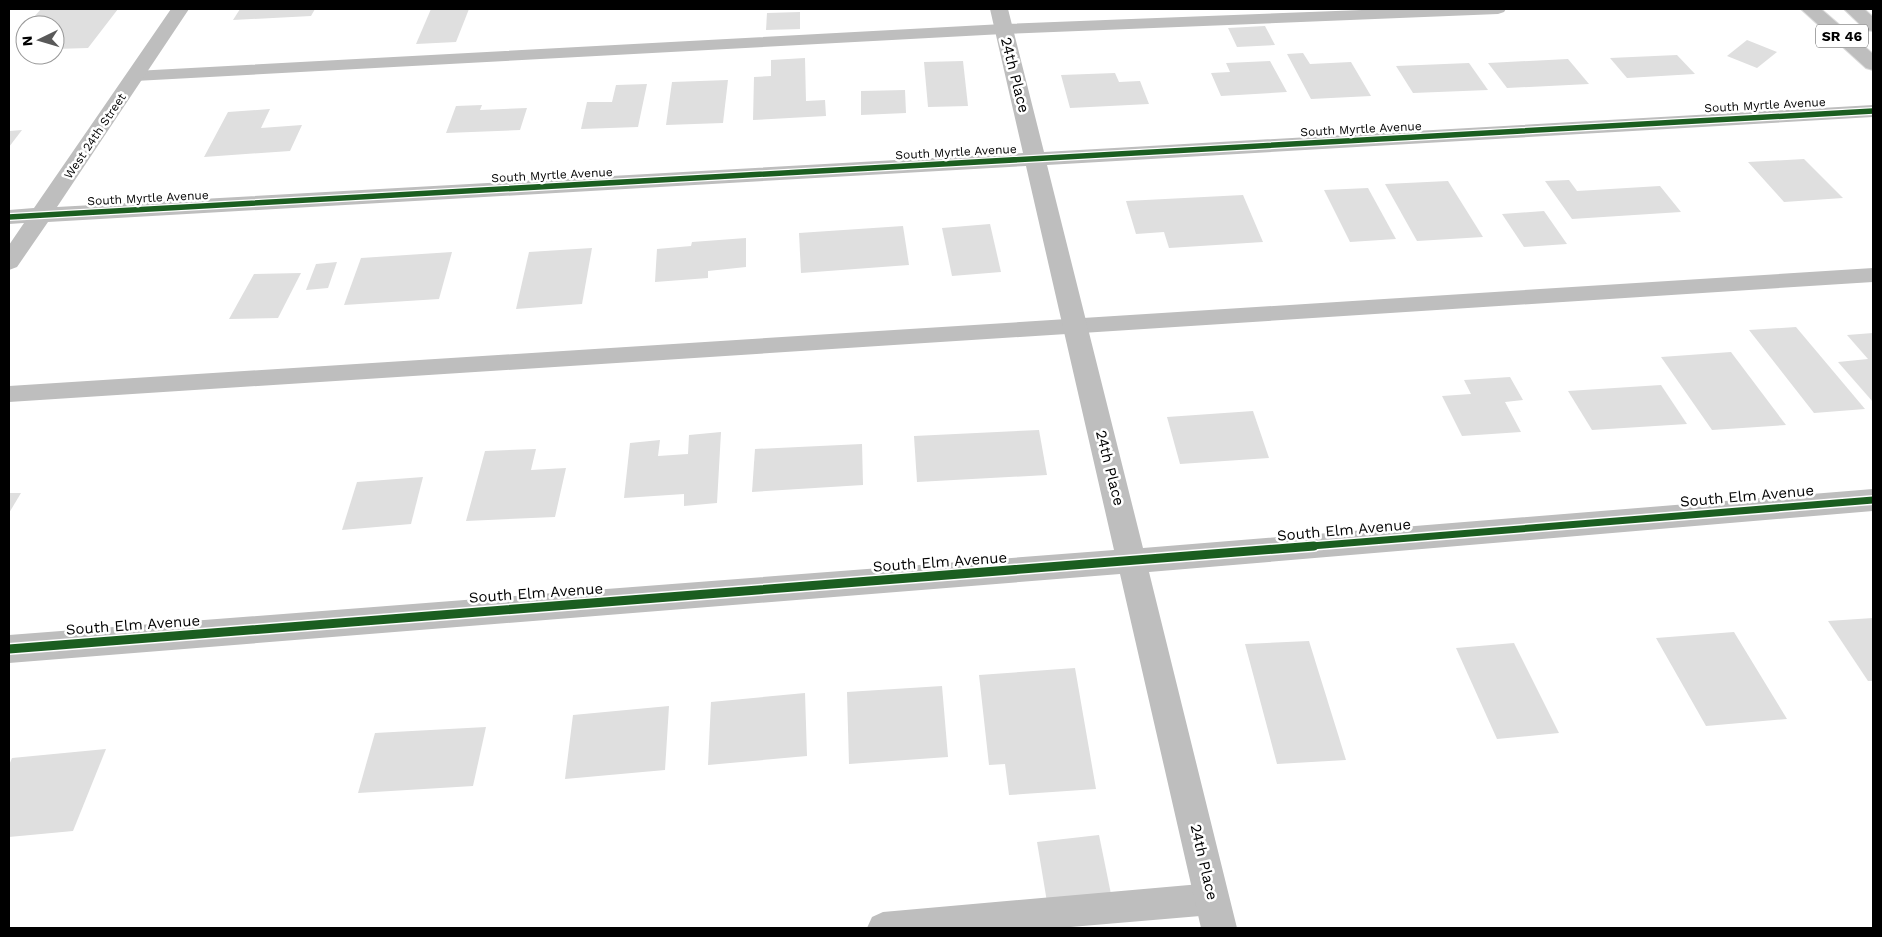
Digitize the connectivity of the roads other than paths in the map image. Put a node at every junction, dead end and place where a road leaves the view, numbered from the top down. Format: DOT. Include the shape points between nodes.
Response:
graph roads {
  1 [pos="180,9"];
  2 [pos="1498,9"];
  3 [pos="1810,9"];
  4 [pos="1822,9"];
  5 [pos="1853,9"];
  6 [pos="1001,19"];
  7 [pos="1873,26"];
  8 [pos="1873,43"];
  9 [pos="1873,64"];
  10 [pos="135,76"];
  11 [pos="1873,110"];
  12 [pos="1035,158"];
  13 [pos="9,216"];
  14 [pos="40,216"];
  15 [pos="9,262"];
  16 [pos="1873,275"];
  17 [pos="1076,327"];
  18 [pos="9,394"];
  19 [pos="1873,500"];
  20 [pos="1132,561"];
  21 [pos="9,648"];
  22 [pos="1216,914"];
  23 [pos="882,928"];
  1 -- 10 [label="street, West 24th Street"];
  2 -- 6 [label="lane"];
  3 -- 9 [label="street, SR 46"];
  4 -- 8 [label="street" via="1845,19"];
  5 -- 7 [label="street, SR 46"];
  6 -- 10 [label="lane"];
  6 -- 12 [label="street, 24th Place"];
  10 -- 14 [label="street, West 24th Street"];
  11 -- 12 [label="street, South Myrtle Avenue"];
  12 -- 14 [label="street, South Myrtle Avenue"];
  12 -- 17 [label="street, 24th Place"];
  13 -- 14 [label="street, South Myrtle Avenue"];
  14 -- 15 [label="street, West 24th Street"];
  16 -- 17 [label="lane"];
  17 -- 18 [label="lane"];
  17 -- 20 [label="street, 24th Place"];
  19 -- 20 [label="street, South Elm Avenue"];
  20 -- 21 [label="street, South Elm Avenue"];
  20 -- 22 [label="street, 24th Place"];
  22 -- 23 [label="lane"];
}
